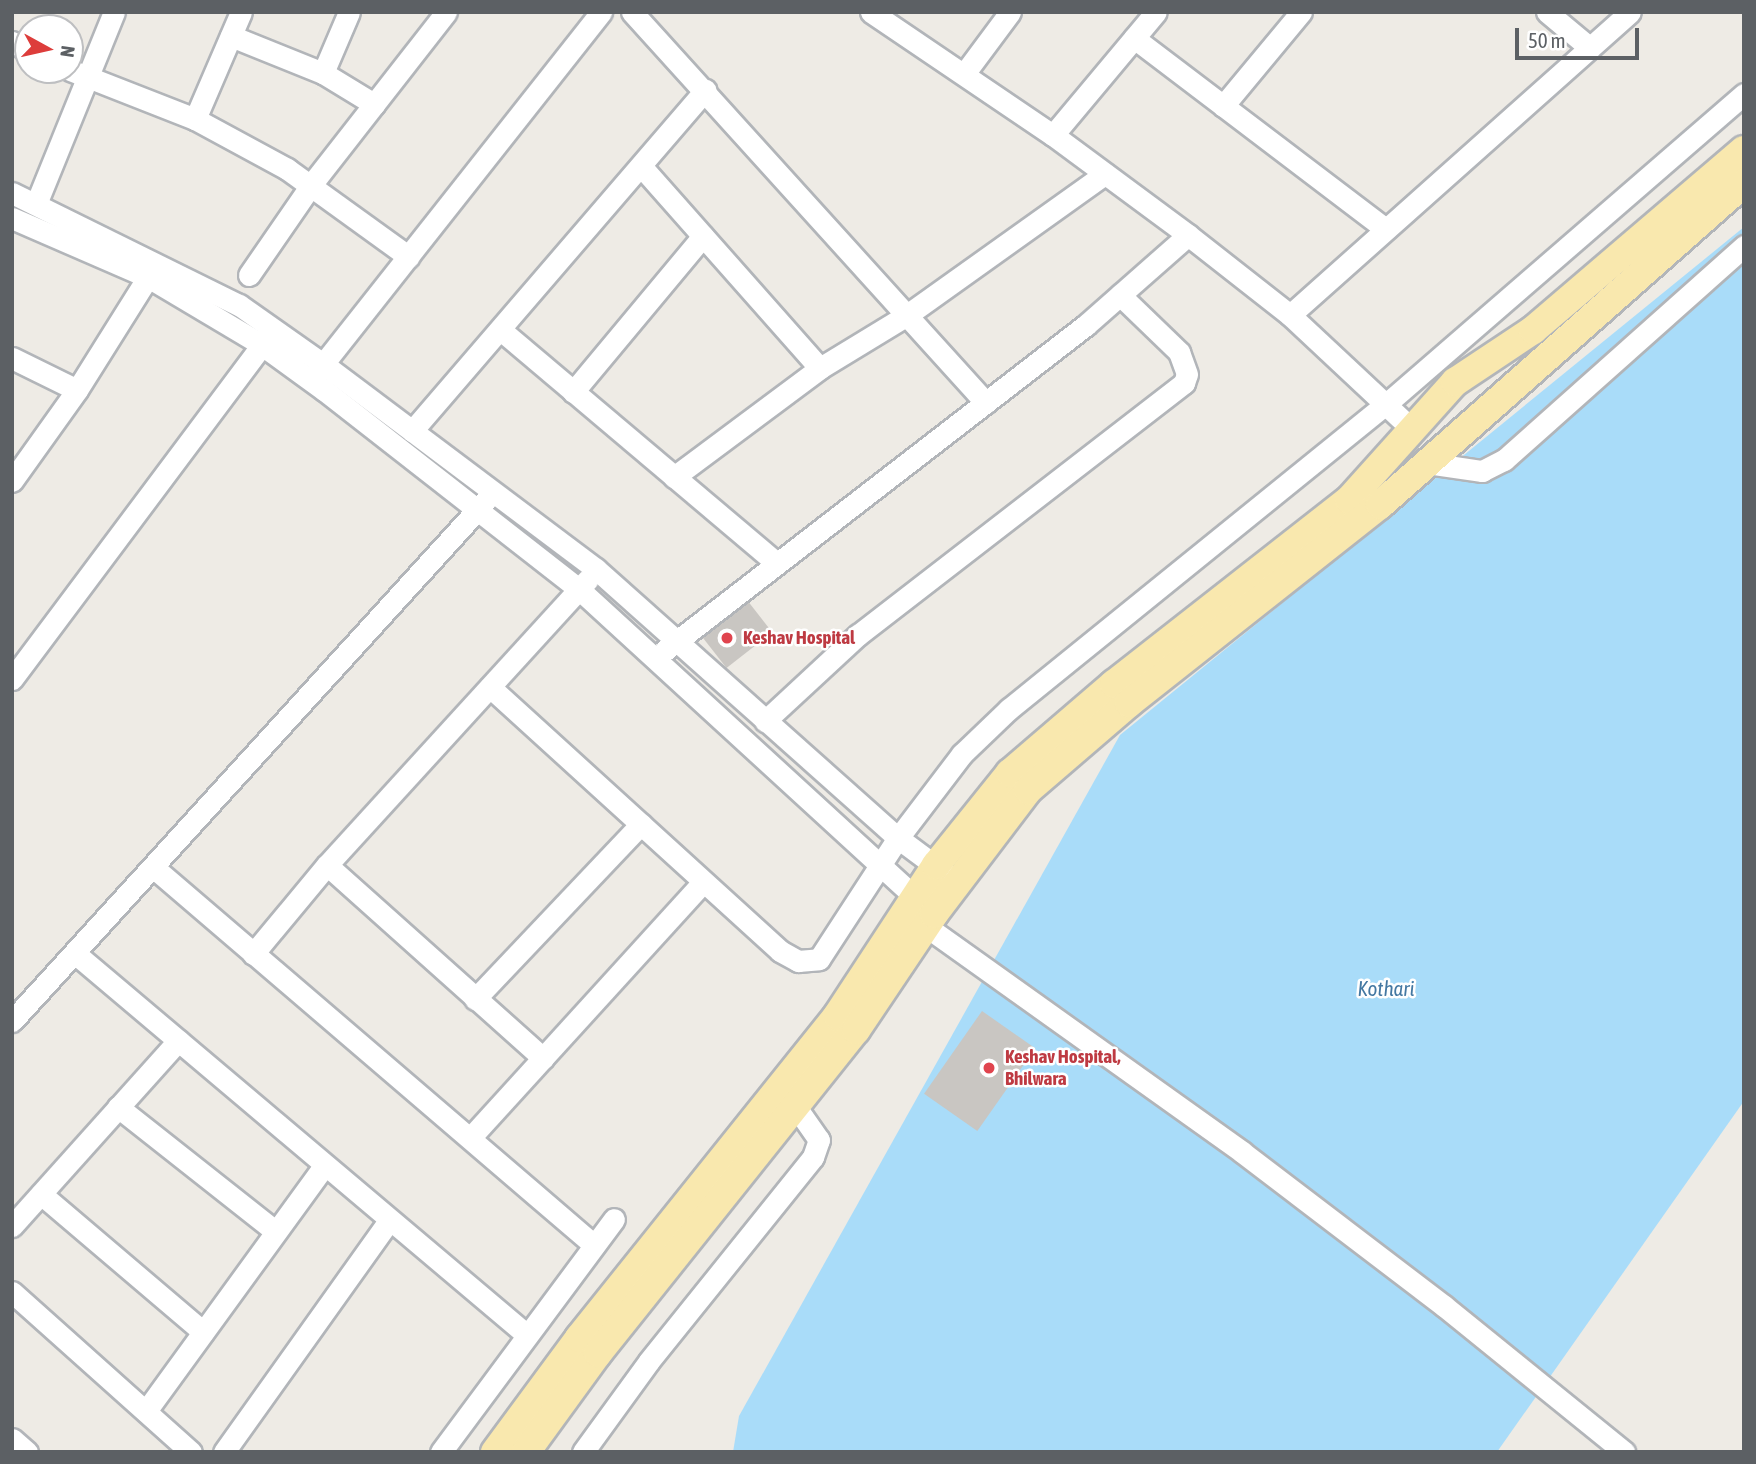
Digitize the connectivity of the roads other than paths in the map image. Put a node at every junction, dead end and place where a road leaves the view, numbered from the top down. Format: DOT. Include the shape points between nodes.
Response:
graph roads {
  1 [pos="114,12"];
  2 [pos="241,12"];
  3 [pos="349,12"];
  4 [pos="446,12"];
  5 [pos="601,12"];
  6 [pos="632,12"];
  7 [pos="871,12"];
  8 [pos="1010,12"];
  9 [pos="1156,12"];
  10 [pos="1301,12"];
  11 [pos="1546,12"];
  12 [pos="1630,12"];
  13 [pos="230,36"];
  14 [pos="1134,38"];
  15 [pos="1590,48"];
  16 [pos="84,64"];
  17 [pos="323,73"];
  18 [pos="964,74"];
  19 [pos="84,76"];
  20 [pos="75,84"];
  21 [pos="705,90"];
  22 [pos="1744,93"];
  23 [pos="374,104"];
  24 [pos="1223,106"];
  25 [pos="195,119"];
  26 [pos="1053,135"];
  27 [pos="1744,150"];
  28 [pos="641,166"];
  29 [pos="1105,174"];
  30 [pos="1744,183"];
  31 [pos="311,185"];
  32 [pos="12,193"];
  33 [pos="36,204"];
  34 [pos="12,218"];
  35 [pos="1386,229"];
  36 [pos="1188,235"];
  37 [pos="704,236"];
  38 [pos="1744,246"];
  39 [pos="409,257"];
  40 [pos="248,275"];
  41 [pos="148,277"];
  42 [pos="1120,295"];
  43 [pos="907,315"];
  44 [pos="1290,315"];
  45 [pos="502,331"];
  46 [pos="262,345"];
  47 [pos="12,358"];
  48 [pos="820,368"];
  49 [pos="317,372"];
  50 [pos="77,390"];
  51 [pos="573,391"];
  52 [pos="986,403"];
  53 [pos="1385,405"];
  54 [pos="1412,429"];
  55 [pos="412,431"];
  56 [pos="1427,463"];
  57 [pos="674,477"];
  58 [pos="12,481"];
  59 [pos="494,492"];
  60 [pos="476,508"];
  61 [pos="777,563"];
  62 [pos="596,569"];
  63 [pos="580,590"];
  64 [pos="674,642"];
  65 [pos="653,660"];
  66 [pos="16,666"];
  67 [pos="491,687"];
  68 [pos="765,720"];
  69 [pos="642,824"];
  70 [pos="898,838"];
  71 [pos="327,864"];
  72 [pos="936,865"];
  73 [pos="879,866"];
  74 [pos="153,867"];
  75 [pos="703,881"];
  76 [pos="958,883"];
  77 [pos="925,913"];
  78 [pos="253,954"];
  79 [pos="77,955"];
  80 [pos="475,999"];
  81 [pos="12,1021"];
  82 [pos="177,1041"];
  83 [pos="543,1058"];
  84 [pos="118,1107"];
  85 [pos="796,1107"];
  86 [pos="471,1137"];
  87 [pos="323,1167"];
  88 [pos="41,1194"];
  89 [pos="614,1219"];
  90 [pos="388,1222"];
  91 [pos="12,1226"];
  92 [pos="276,1232"];
  93 [pos="594,1245"];
  94 [pos="12,1292"];
  95 [pos="203,1332"];
  96 [pos="527,1335"];
  97 [pos="146,1411"];
  98 [pos="12,1439"];
  99 [pos="27,1452"];
  100 [pos="191,1452"];
  101 [pos="224,1452"];
  102 [pos="441,1452"];
  103 [pos="495,1452"];
  104 [pos="526,1452"];
  105 [pos="583,1452"];
  106 [pos="1624,1452"];
  1 -- 16 [label="street"];
  2 -- 13 [label="street"];
  3 -- 17 [label="street"];
  4 -- 23 [label="street"];
  5 -- 39 [label="street"];
  6 -- 21 [label="street"];
  7 -- 18 [label="street"];
  8 -- 18 [label="street"];
  9 -- 14 [label="street"];
  10 -- 24 [label="street"];
  11 -- 15 [label="street"];
  12 -- 15 [label="street"];
  13 -- 17 [label="street"];
  13 -- 25 [label="street"];
  14 -- 24 [label="street"];
  14 -- 26 [label="street"];
  15 -- 35 [label="street"];
  17 -- 23 [label="street"];
  18 -- 26 [label="street"];
  19 -- 25 [label="street"];
  20 -- 33 [label="street"];
  21 -- 28 [label="street"];
  21 -- 43 [label="street"];
  22 -- 53 [label="street"];
  23 -- 31 [label="street"];
  24 -- 35 [label="street"];
  25 -- 31 [label="street"];
  26 -- 29 [label="street"];
  27 -- 54 [label="main road" via="1534,330 1455,382"];
  28 -- 37 [label="street"];
  28 -- 45 [label="street"];
  29 -- 36 [label="street"];
  29 -- 43 [label="street"];
  30 -- 56 [label="main road"];
  31 -- 39 [label="street"];
  31 -- 40 [label="street"];
  32 -- 33 [label="street"];
  33 -- 49 [label="street" via="239,305"];
  34 -- 41 [label="street"];
  35 -- 44 [label="street"];
  36 -- 42 [label="street"];
  36 -- 44 [label="street"];
  37 -- 48 [label="street"];
  37 -- 51 [label="street"];
  38 -- 56 [label="street" via="1504,460 1482,471"];
  39 -- 49 [label="street"];
  41 -- 46 [label="street"];
  41 -- 50 [label="street"];
  42 -- 52 [label="street"];
  42 -- 68 [label="street" via="1179,352 1187,374 1184,383 858,635"];
  43 -- 48 [label="street"];
  43 -- 52 [label="street"];
  44 -- 53 [label="street"];
  45 -- 51 [label="street"];
  45 -- 55 [label="street"];
  46 -- 49 [label="street"];
  46 -- 66 [label="street"];
  47 -- 50 [label="street"];
  48 -- 57 [label="street"];
  49 -- 55 [label="street"];
  49 -- 60 [label="street"];
  50 -- 58 [label="street"];
  51 -- 57 [label="street"];
  52 -- 61 [label="street"];
  53 -- 54 [label="street"];
  53 -- 70 [label="street" via="1009,709 962,754"];
  54 -- 72 [label="main road" via="1349,500 1028,756"];
  55 -- 59 [label="street"];
  56 -- 76 [label="main road" via="1072,750 1028,790"];
  57 -- 61 [label="street"];
  59 -- 60 [label="street"];
  59 -- 62 [label="street"];
  60 -- 63 [label="street"];
  60 -- 74 [label="street"];
  61 -- 64 [label="street"];
  62 -- 63 [label="street"];
  62 -- 64 [label="street"];
  63 -- 65 [label="street"];
  63 -- 67 [label="street"];
  64 -- 65 [label="street"];
  64 -- 68 [label="street"];
  65 -- 73 [label="street" via="749,742"];
  67 -- 69 [label="street"];
  67 -- 71 [label="street"];
  68 -- 70 [label="street"];
  69 -- 75 [label="street"];
  69 -- 80 [label="street"];
  70 -- 72 [label="street"];
  70 -- 73 [label="street"];
  71 -- 78 [label="street"];
  71 -- 80 [label="street"];
  72 -- 76 [label="street"];
  72 -- 77 [label="main road"];
  73 -- 75 [label="street" via="825,953 805,962 780,951"];
  73 -- 77 [label="street"];
  74 -- 78 [label="street"];
  74 -- 79 [label="street"];
  75 -- 83 [label="street"];
  76 -- 77 [label="main road"];
  77 -- 85 [label="main road" via="856,1031"];
  77 -- 103 [label="main road" via="836,1016 579,1338"];
  77 -- 106 [label="street" via="1444,1306"];
  78 -- 86 [label="street"];
  79 -- 81 [label="street"];
  79 -- 82 [label="street"];
  80 -- 83 [label="street"];
  82 -- 84 [label="street"];
  82 -- 87 [label="street"];
  83 -- 86 [label="street"];
  84 -- 88 [label="street"];
  84 -- 92 [label="street"];
  85 -- 104 [label="main road" via="598,1353"];
  85 -- 105 [label="street" via="815,1131 818,1149 649,1361"];
  86 -- 93 [label="street"];
  87 -- 90 [label="street"];
  87 -- 92 [label="street"];
  88 -- 91 [label="street"];
  88 -- 95 [label="street"];
  89 -- 93 [label="street"];
  90 -- 96 [label="street"];
  90 -- 101 [label="street"];
  92 -- 95 [label="street"];
  93 -- 96 [label="street"];
  94 -- 97 [label="street"];
  95 -- 97 [label="street"];
  96 -- 102 [label="street"];
  97 -- 100 [label="street"];
  98 -- 99 [label="street"];
}
